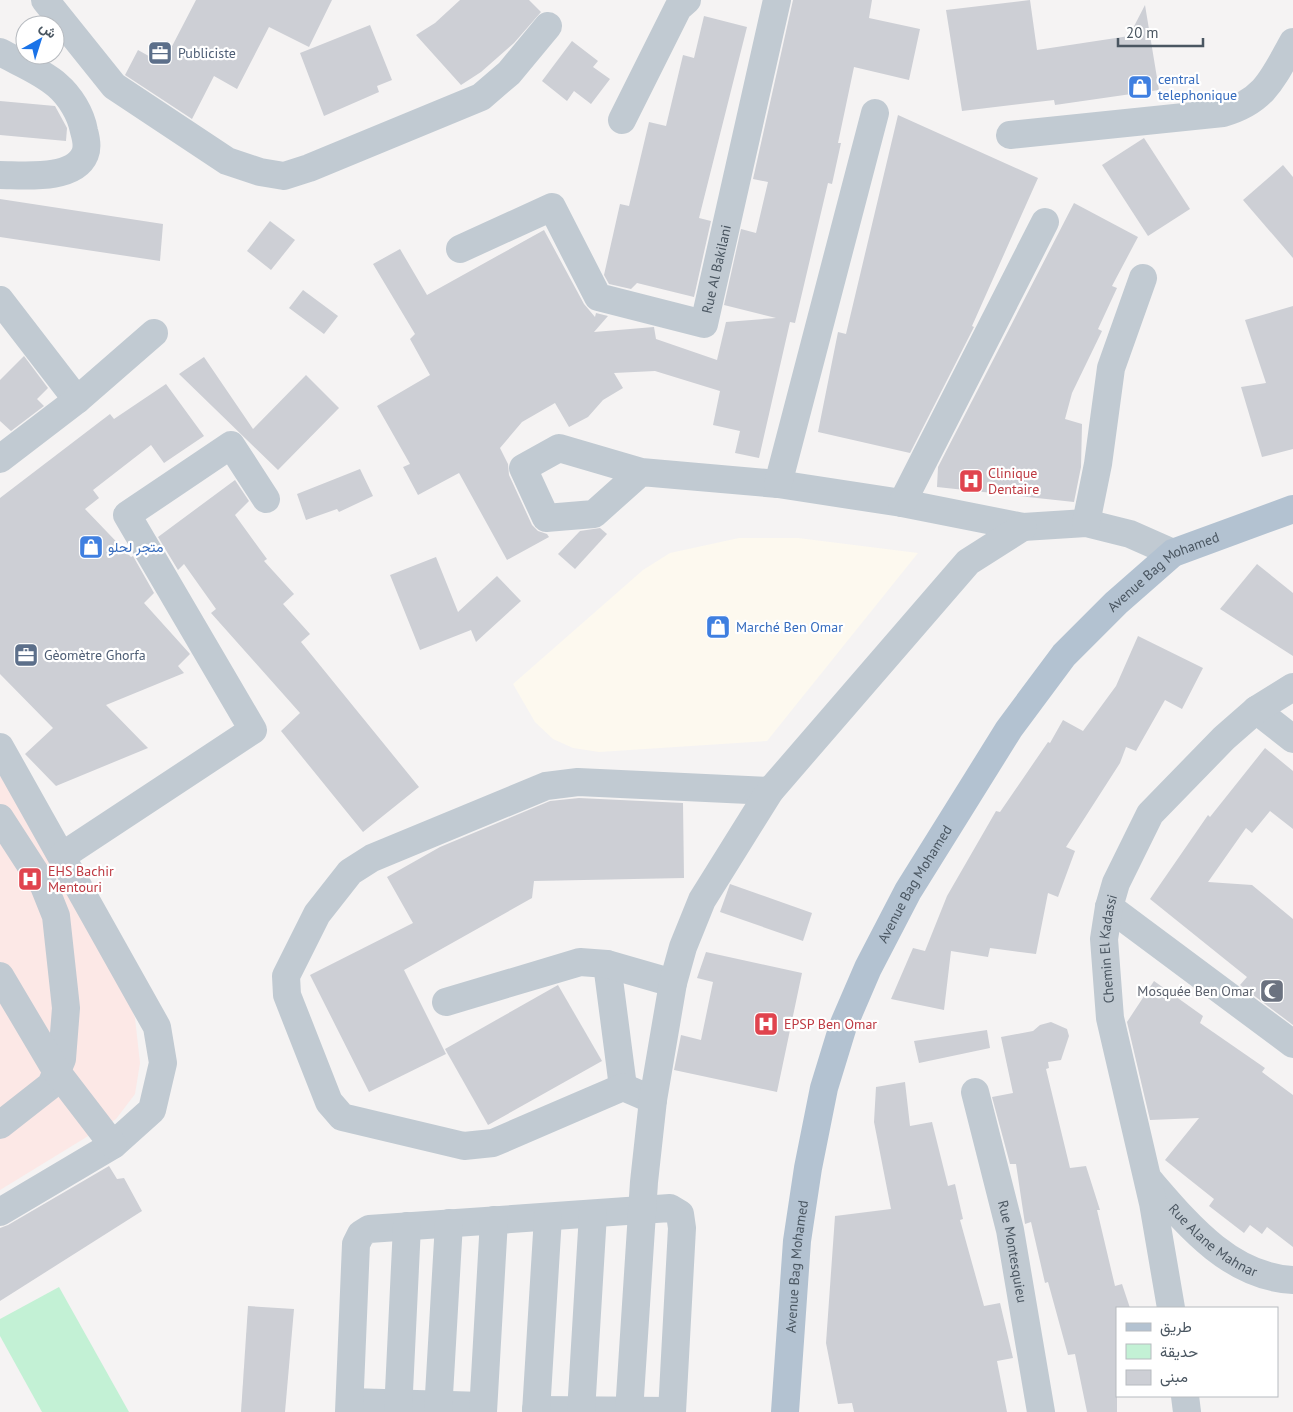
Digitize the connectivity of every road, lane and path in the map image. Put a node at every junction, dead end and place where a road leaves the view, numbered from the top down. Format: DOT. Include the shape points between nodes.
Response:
graph roads {
  1 [pos="45,0"];
  2 [pos="687,0"];
  3 [pos="770,2"];
  4 [pos="548,26"];
  5 [pos="1293,42"];
  6 [pos="0,52"];
  7 [pos="1285,74"];
  8 [pos="875,113"];
  9 [pos="622,120"];
  10 [pos="1010,135"];
  11 [pos="0,175"];
  12 [pos="1045,222"];
  13 [pos="460,249"];
  14 [pos="1143,278"];
  15 [pos="0,300"];
  16 [pos="154,333"];
  17 [pos="77,400"];
  18 [pos="0,460"];
  19 [pos="641,472"];
  20 [pos="778,484"];
  21 [pos="266,498"];
  22 [pos="902,503"];
  23 [pos="1293,509"];
  24 [pos="1086,523"];
  25 [pos="1023,527"];
  26 [pos="1173,553"];
  27 [pos="1293,687"];
  28 [pos="1256,710"];
  29 [pos="1293,739"];
  30 [pos="0,747"];
  31 [pos="770,791"];
  32 [pos="0,818"];
  33 [pos="62,856"];
  34 [pos="1109,907"];
  35 [pos="607,964"];
  36 [pos="0,976"];
  37 [pos="673,983"];
  38 [pos="446,1002"];
  39 [pos="1293,1044"];
  40 [pos="57,1072"];
  41 [pos="623,1087"];
  42 [pos="975,1092"];
  43 [pos="653,1100"];
  44 [pos="0,1125"];
  45 [pos="113,1145"];
  46 [pos="1146,1178"];
  47 [pos="642,1211"];
  48 [pos="0,1212"];
  49 [pos="593,1214"];
  50 [pos="548,1217"];
  51 [pos="494,1220"];
  52 [pos="448,1224"];
  53 [pos="407,1226"];
  54 [pos="1293,1280"];
  55 [pos="1172,1307"];
  56 [pos="1185,1397"];
  57 [pos="350,1407"];
  58 [pos="398,1408"];
  59 [pos="438,1409"];
  60 [pos="483,1409"];
  61 [pos="536,1411"];
  62 [pos="581,1411"];
  63 [pos="629,1411"];
  64 [pos="672,1412"];
  65 [pos="784,1412"];
  66 [pos="1041,1412"];
  67 [pos="1186,1412"];
  1 -- 4 [label="street" via="114,86 227,161 284,176 481,97 509,73"];
  2 -- 9 [label="street" via="678,8"];
  3 -- 13 [label="street, Rue Al Bakilani" via="704,324 598,297 552,207"];
  5 -- 7 [label="street"];
  6 -- 11 [label="street" via="57,85 83,124 86,142 85,154 74,167 49,176"];
  7 -- 10 [label="street" via="1251,102 1223,113"];
  8 -- 20 [label="street"];
  12 -- 22 [label="street"];
  14 -- 24 [label="street" via="1112,368"];
  15 -- 17 [label="street"];
  16 -- 17 [label="street"];
  17 -- 18 [label="street"];
  19 -- 20 [label="street"];
  20 -- 22 [label="street"];
  21 -- 33 [label="street" via="231,445 127,515 253,730"];
  22 -- 25 [label="street"];
  23 -- 26 [label="main road, Avenue Bag Mohamed"];
  24 -- 25 [label="street"];
  24 -- 26 [label="street" via="1130,534"];
  25 -- 31 [label="street" via="968,562"];
  26 -- 65 [label="main road, Avenue Bag Mohamed" via="1064,655 1009,729 908,891 868,968 840,1035 824,1088 808,1168 797,1241"];
  27 -- 28 [label="street, Chemin El Kadassi"];
  28 -- 29 [label="street"];
  28 -- 34 [label="street, Chemin El Kadassi" via="1150,814 1116,883"];
  30 -- 33 [label="street"];
  31 -- 37 [label="street" via="702,900"];
  31 -- 41 [label="street" via="578,782 546,786 372,858 350,872 317,914 286,976 287,995 329,1102 342,1117 464,1146 493,1143"];
  32 -- 40 [label="street" via="44,886 56,916 66,1008 62,1059"];
  33 -- 45 [label="street" via="157,1027 163,1063 152,1110"];
  34 -- 39 [label="street"];
  34 -- 46 [label="street, Chemin El Kadassi" via="1104,939 1110,1018"];
  35 -- 37 [label="street"];
  35 -- 38 [label="street" via="580,962"];
  35 -- 41 [label="street"];
  36 -- 40 [label="street"];
  37 -- 43 [label="street"];
  40 -- 44 [label="street" via="51,1084"];
  40 -- 45 [label="street"];
  41 -- 43 [label="street"];
  42 -- 66 [label="street, Rue Montesquieu" via="1010,1230"];
  43 -- 47 [label="street"];
  45 -- 48 [label="street"];
  46 -- 54 [label="street, Rue Alane Mahnar" via="1192,1229 1235,1263 1277,1279"];
  46 -- 55 [label="street, Chemin El Kadassi"];
  47 -- 49 [label="street"];
  47 -- 63 [label="street"];
  47 -- 64 [label="street" via="670,1208 680,1214 682,1228"];
  49 -- 50 [label="street"];
  49 -- 62 [label="street"];
  50 -- 51 [label="street"];
  50 -- 61 [label="street"];
  51 -- 52 [label="street"];
  51 -- 60 [label="street"];
  52 -- 53 [label="street"];
  52 -- 59 [label="street"];
  53 -- 57 [label="street" via="370,1229 361,1234 356,1244"];
  53 -- 58 [label="street"];
  56 -- 67 [label="street"];
  57 -- 58 [label="street"];
  58 -- 59 [label="street"];
  59 -- 60 [label="street"];
  61 -- 62 [label="street"];
  62 -- 63 [label="street"];
  63 -- 64 [label="street"];
}
